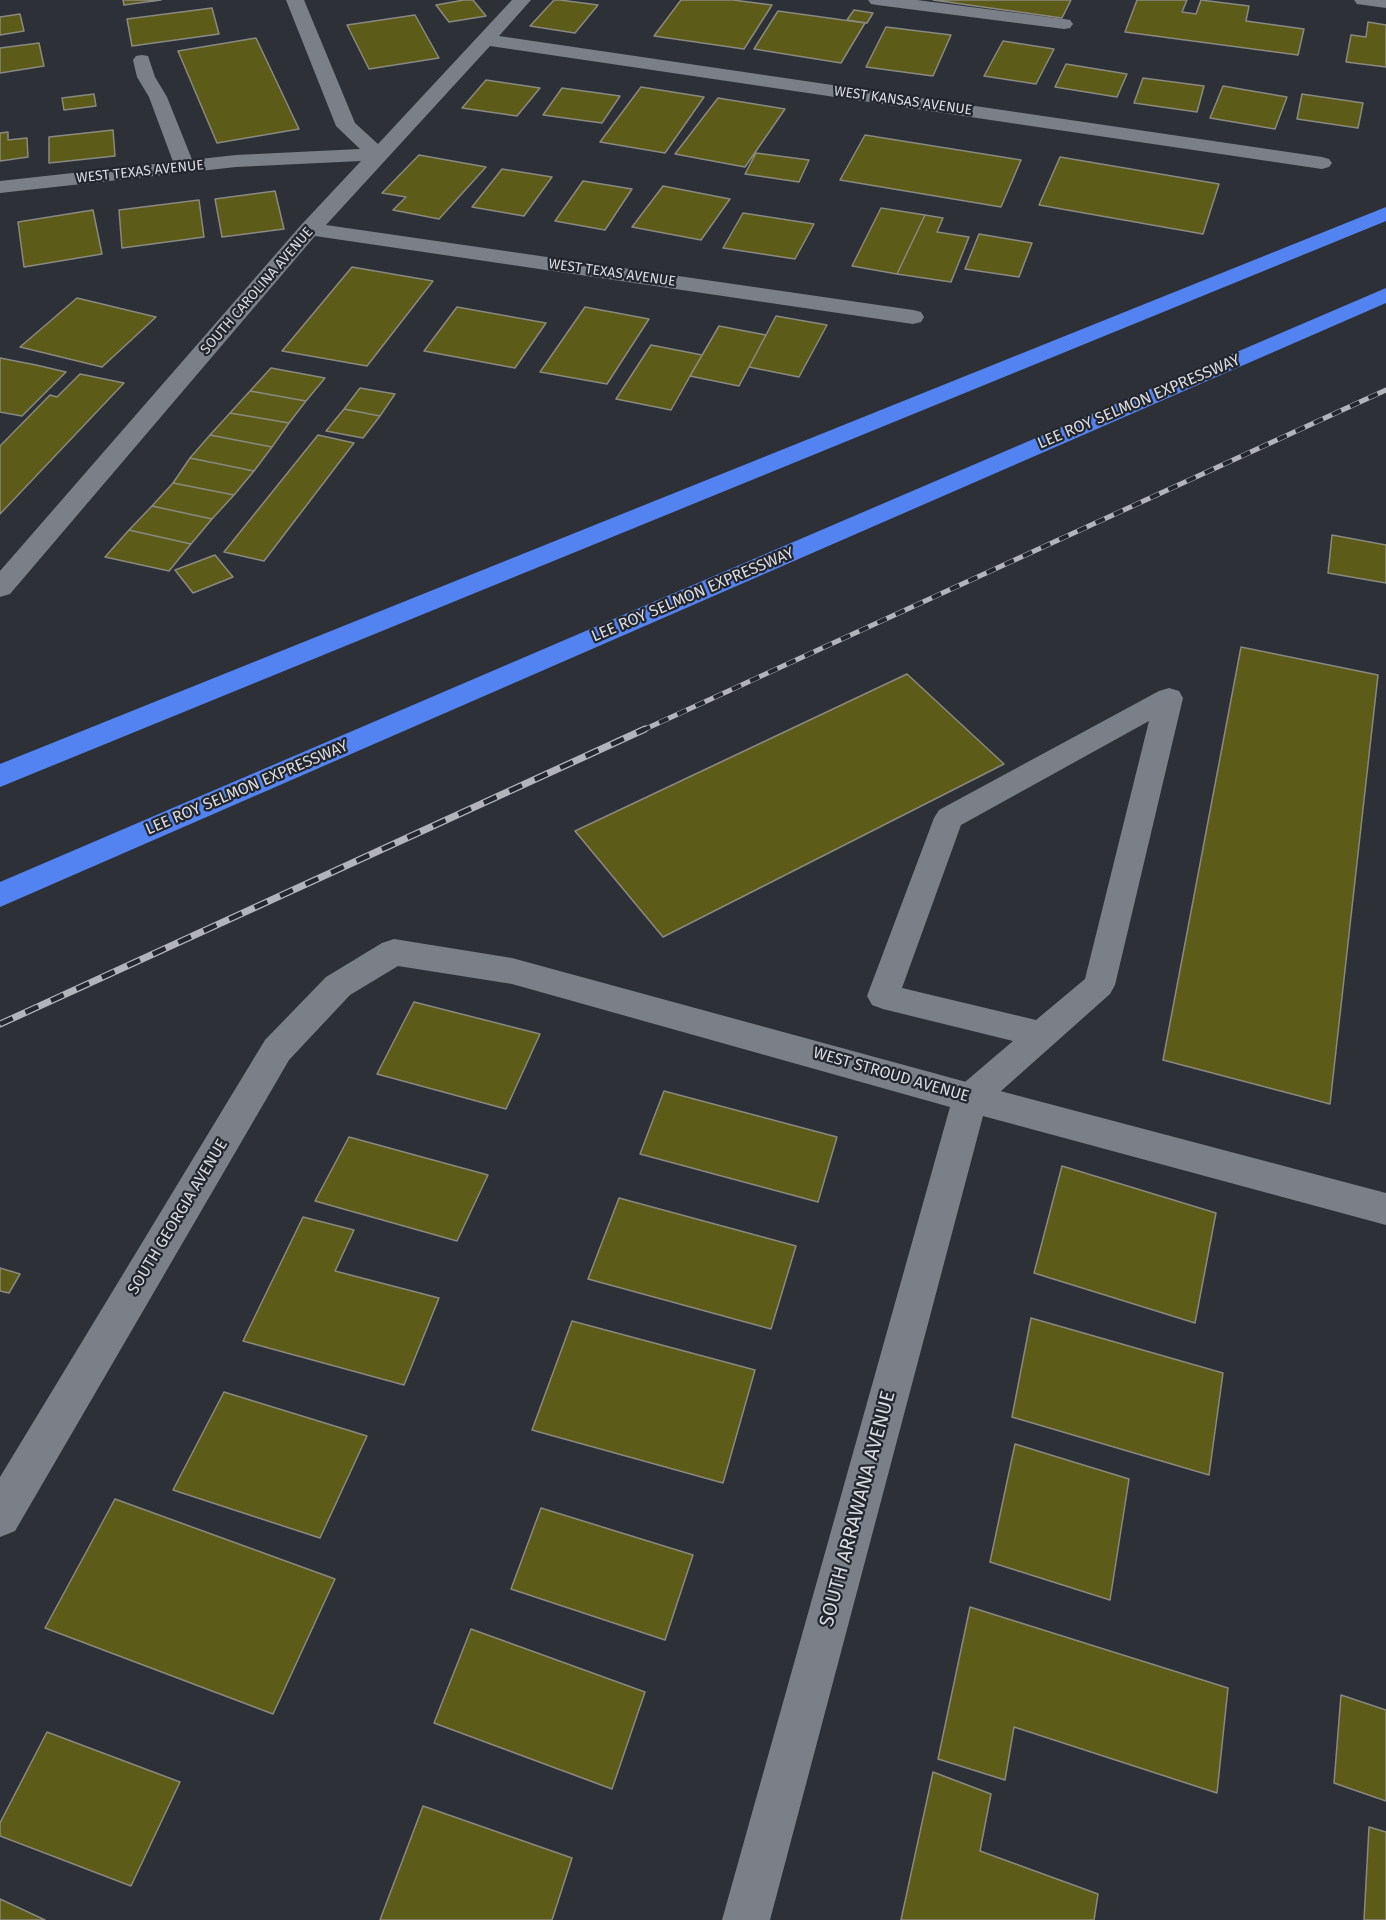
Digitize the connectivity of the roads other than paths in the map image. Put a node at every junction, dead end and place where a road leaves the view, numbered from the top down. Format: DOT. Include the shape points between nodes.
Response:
graph roads {
  1 [pos="295,0"];
  2 [pos="522,0"];
  3 [pos="877,0"];
  4 [pos="1363,0"];
  5 [pos="1386,3"];
  6 [pos="1064,24"];
  7 [pos="484,39"];
  8 [pos="142,60"];
  9 [pos="378,154"];
  10 [pos="1322,163"];
  11 [pos="186,167"];
  12 [pos="0,187"];
  13 [pos="1386,213"];
  14 [pos="310,230"];
  15 [pos="1386,295"];
  16 [pos="913,317"];
  17 [pos="0,588"];
  18 [pos="0,776"];
  19 [pos="0,895"];
  20 [pos="394,952"];
  21 [pos="1042,1035"];
  22 [pos="970,1098"];
  23 [pos="1386,1209"];
  24 [pos="0,1516"];
  25 [pos="746,1920"];
  1 -- 9 [label="street" via="346,126"];
  2 -- 7 [label="street, SOUTH CAROLINA AVENUE"];
  3 -- 6 [label="lane"];
  4 -- 5 [label="street"];
  7 -- 9 [label="street, SOUTH CAROLINA AVENUE"];
  7 -- 10 [label="street, WEST KANSAS AVENUE"];
  8 -- 11 [label="lane"];
  9 -- 11 [label="street, WEST TEXAS AVENUE" via="316,154"];
  9 -- 14 [label="street, SOUTH CAROLINA AVENUE"];
  11 -- 12 [label="street, WEST TEXAS AVENUE"];
  13 -- 18 [label="highway"];
  14 -- 16 [label="street, WEST TEXAS AVENUE"];
  14 -- 17 [label="street, SOUTH CAROLINA AVENUE"];
  15 -- 19 [label="highway, LEE ROY SELMON EXPRESSWAY"];
  20 -- 22 [label="street, WEST STROUD AVENUE" via="512,971"];
  20 -- 24 [label="street, SOUTH GEORGIA AVENUE" via="338,986 277,1050"];
  21 -- 21 [label="lane" via="1099,986 1169,698 949,818 944,830 883,996"];
  21 -- 22 [label="lane"];
  22 -- 23 [label="street, WEST STROUD AVENUE"];
  22 -- 25 [label="street, SOUTH ARRAWANA AVENUE"];
}
